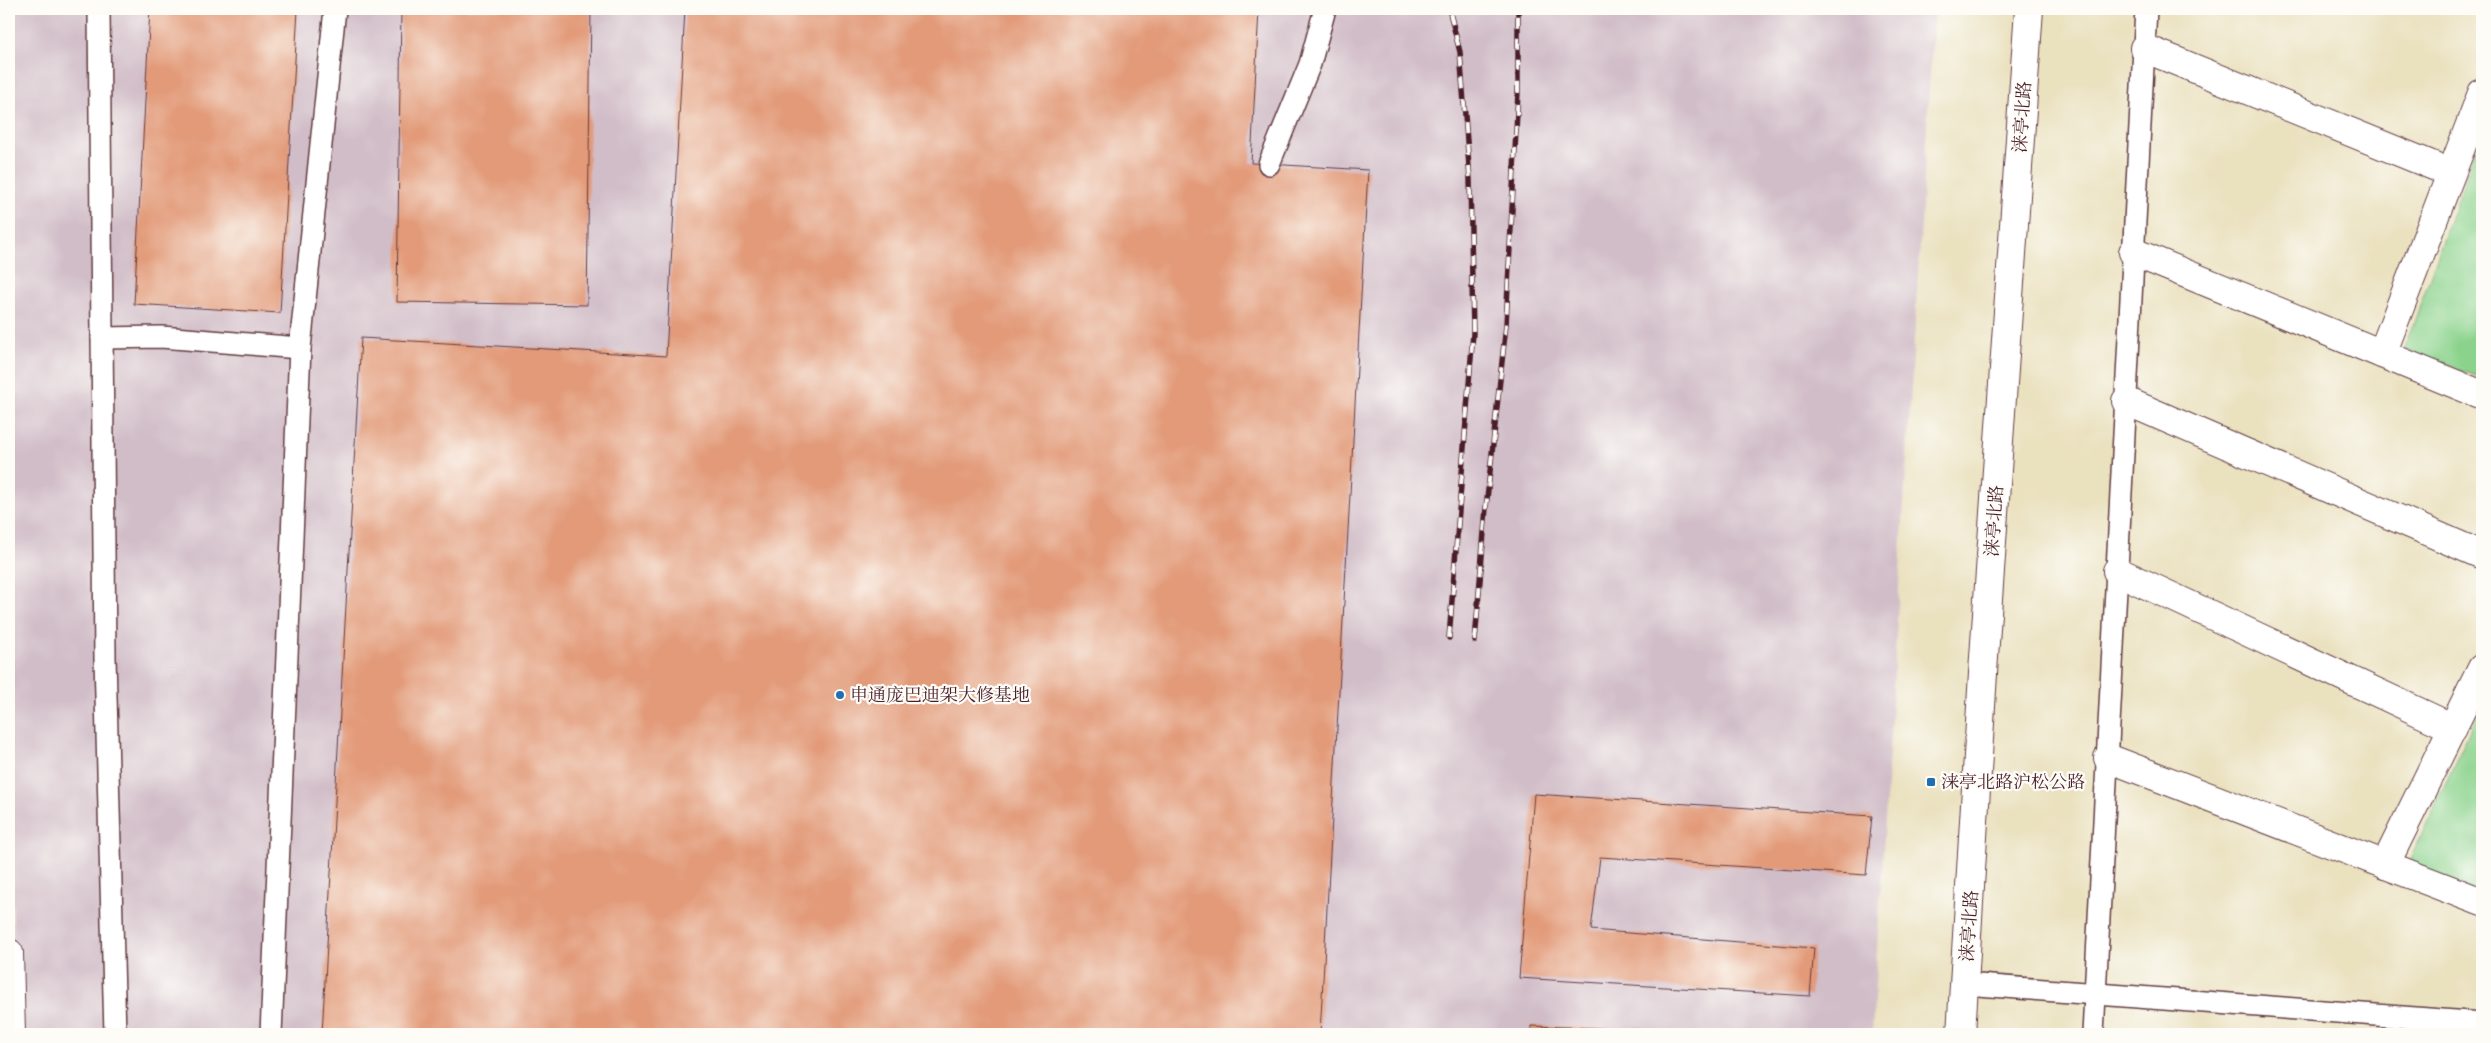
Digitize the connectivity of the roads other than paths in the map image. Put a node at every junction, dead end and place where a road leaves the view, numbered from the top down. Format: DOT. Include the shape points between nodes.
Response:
graph roads {
  1 [pos="99,9"];
  2 [pos="335,9"];
  3 [pos="1325,9"];
  4 [pos="2029,9"];
  5 [pos="2146,9"];
  6 [pos="2144,48"];
  7 [pos="2482,92"];
  8 [pos="1269,164"];
  9 [pos="2452,173"];
  10 [pos="2133,252"];
  11 [pos="102,338"];
  12 [pos="300,348"];
  13 [pos="2382,354"];
  14 [pos="2482,395"];
  15 [pos="2126,401"];
  16 [pos="2482,555"];
  17 [pos="2117,571"];
  18 [pos="2482,668"];
  19 [pos="2452,728"];
  20 [pos="2108,758"];
  21 [pos="2385,865"];
  22 [pos="2482,902"];
  23 [pos="9,953"];
  24 [pos="1965,984"];
  25 [pos="2096,994"];
  26 [pos="2482,1023"];
  27 [pos="11,1034"];
  28 [pos="115,1034"];
  29 [pos="271,1034"];
  30 [pos="1962,1034"];
  31 [pos="2093,1034"];
  1 -- 11 [label="lane"];
  2 -- 12 [label="lane"];
  3 -- 8 [label="lane" via="1310,64"];
  4 -- 24 [label="main road, 涞亭北路"];
  5 -- 6 [label="lane"];
  6 -- 9 [label="main road"];
  6 -- 10 [label="lane"];
  7 -- 9 [label="main road"];
  9 -- 13 [label="main road"];
  10 -- 13 [label="main road"];
  10 -- 15 [label="lane"];
  11 -- 12 [label="lane" via="170,337"];
  11 -- 28 [label="lane" via="105,658"];
  12 -- 29 [label="lane"];
  13 -- 14 [label="main road"];
  15 -- 16 [label="main road"];
  15 -- 17 [label="lane"];
  17 -- 19 [label="main road"];
  17 -- 20 [label="lane"];
  18 -- 19 [label="main road"];
  19 -- 21 [label="main road"];
  20 -- 21 [label="main road"];
  20 -- 25 [label="lane"];
  21 -- 22 [label="main road"];
  23 -- 27 [label="main road"];
  24 -- 25 [label="lane"];
  24 -- 30 [label="main road, 涞亭北路"];
  25 -- 26 [label="lane"];
  25 -- 31 [label="lane"];
}
